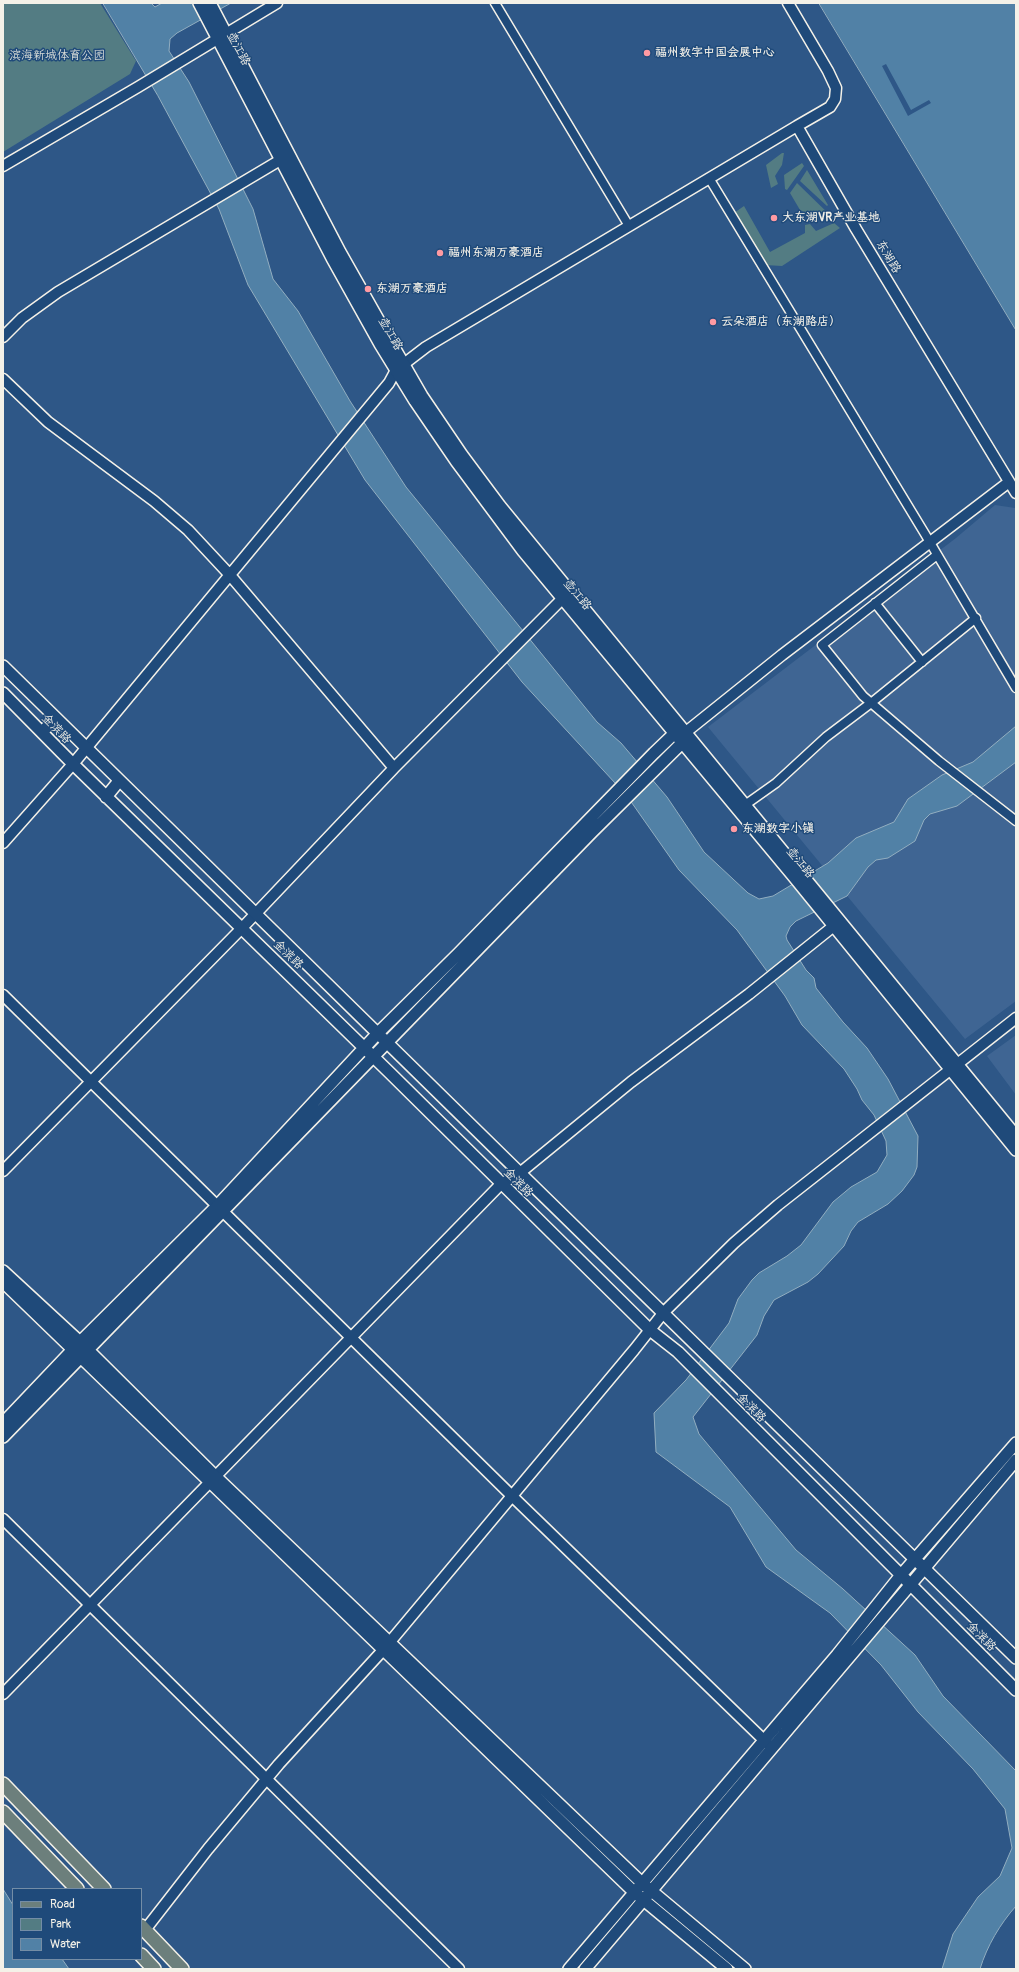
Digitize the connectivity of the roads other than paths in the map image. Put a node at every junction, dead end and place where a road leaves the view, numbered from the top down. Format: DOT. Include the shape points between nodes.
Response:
graph roads {
  1 [pos="199,3"];
  2 [pos="210,3"];
  3 [pos="277,3"];
  4 [pos="495,3"];
  5 [pos="788,3"];
  6 [pos="214,21"];
  7 [pos="222,36"];
  8 [pos="797,126"];
  9 [pos="285,157"];
  10 [pos="3,166"];
  11 [pos="709,178"];
  12 [pos="629,226"];
  13 [pos="3,337"];
  14 [pos="400,367"];
  15 [pos="3,379"];
  16 [pos="1009,482"];
  17 [pos="1016,493"];
  18 [pos="930,542"];
  19 [pos="937,555"];
  20 [pos="229,574"];
  21 [pos="566,594"];
  22 [pos="875,603"];
  23 [pos="976,618"];
  24 [pos="922,662"];
  25 [pos="3,666"];
  26 [pos="1016,688"];
  27 [pos="3,693"];
  28 [pos="871,703"];
  29 [pos="56,718"];
  30 [pos="42,732"];
  31 [pos="683,734"];
  32 [pos="85,747"];
  33 [pos="73,764"];
  34 [pos="394,768"];
  35 [pos="120,781"];
  36 [pos="106,797"];
  37 [pos="745,805"];
  38 [pos="609,808"];
  39 [pos="1016,822"];
  40 [pos="3,843"];
  41 [pos="797,874"];
  42 [pos="255,914"];
  43 [pos="833,919"];
  44 [pos="242,928"];
  45 [pos="3,995"];
  46 [pos="1016,1018"];
  47 [pos="378,1033"];
  48 [pos="387,1042"];
  49 [pos="364,1047"];
  50 [pos="373,1056"];
  51 [pos="954,1067"];
  52 [pos="91,1082"];
  53 [pos="1016,1136"];
  54 [pos="1016,1150"];
  55 [pos="3,1170"];
  56 [pos="521,1172"];
  57 [pos="501,1184"];
  58 [pos="220,1209"];
  59 [pos="3,1271"];
  60 [pos="3,1282"];
  61 [pos="664,1312"];
  62 [pos="650,1330"];
  63 [pos="351,1336"];
  64 [pos="81,1349"];
  65 [pos="3,1423"];
  66 [pos="3,1437"];
  67 [pos="1016,1443"];
  68 [pos="1016,1460"];
  69 [pos="213,1479"];
  70 [pos="512,1496"];
  71 [pos="3,1518"];
  72 [pos="916,1560"];
  73 [pos="925,1568"];
  74 [pos="901,1575"];
  75 [pos="911,1585"];
  76 [pos="91,1604"];
  77 [pos="387,1646"];
  78 [pos="841,1658"];
  79 [pos="1016,1658"];
  80 [pos="1016,1690"];
  81 [pos="3,1694"];
  82 [pos="768,1744"];
  83 [pos="267,1778"];
  84 [pos="3,1784"];
  85 [pos="3,1812"];
  86 [pos="642,1883"];
  87 [pos="76,1888"];
  88 [pos="103,1888"];
  89 [pos="652,1891"];
  90 [pos="634,1892"];
  91 [pos="644,1900"];
  92 [pos="143,1928"];
  93 [pos="142,1956"];
  94 [pos="154,1969"];
  95 [pos="182,1969"];
  96 [pos="459,1969"];
  97 [pos="569,1969"];
  98 [pos="585,1969"];
  99 [pos="727,1969"];
  100 [pos="746,1969"];
  1 -- 6 [label="main road, 壶江路"];
  2 -- 6 [label="main road, 壶江路"];
  3 -- 7 [label="street"];
  4 -- 12 [label="street"];
  5 -- 8 [label="street" via="836,88 835,99 830,107"];
  6 -- 7 [label="main road, 壶江路"];
  7 -- 9 [label="main road, 壶江路"];
  7 -- 10 [label="street"];
  8 -- 11 [label="street"];
  8 -- 16 [label="street, 东湖路" via="856,230"];
  9 -- 13 [label="street" via="58,292 22,318"];
  9 -- 14 [label="main road, 壶江路" via="340,252"];
  11 -- 12 [label="street"];
  11 -- 18 [label="street"];
  12 -- 14 [label="street" via="426,346"];
  14 -- 20 [label="street"];
  14 -- 21 [label="main road, 壶江路"];
  15 -- 20 [label="street" via="48,422 177,519"];
  16 -- 17 [label="street, 东湖路"];
  16 -- 18 [label="street"];
  18 -- 19 [label="street"];
  18 -- 31 [label="street"];
  19 -- 22 [label="street"];
  19 -- 23 [label="street"];
  20 -- 32 [label="street"];
  20 -- 34 [label="street"];
  21 -- 31 [label="main road, 壶江路"];
  21 -- 34 [label="street"];
  22 -- 24 [label="street"];
  22 -- 28 [label="street" via="822,645"];
  23 -- 24 [label="street"];
  23 -- 26 [label="street"];
  24 -- 28 [label="street"];
  25 -- 29 [label="main road, 金滨路"];
  27 -- 30 [label="main road, 金滨路"];
  28 -- 37 [label="street" via="826,737 776,783"];
  28 -- 39 [label="street" via="939,762"];
  29 -- 30 [label="main road"];
  29 -- 32 [label="main road, 金滨路"];
  30 -- 33 [label="main road, 金滨路"];
  31 -- 37 [label="main road, 壶江路"];
  31 -- 38 [label="main road" via="662,762"];
  31 -- 38 [label="main road" via="654,753"];
  31 -- 41 [label="main road, 壶江路"];
  32 -- 33 [label="street"];
  32 -- 35 [label="main road, 金滨路"];
  33 -- 36 [label="main road, 金滨路"];
  33 -- 40 [label="street"];
  34 -- 42 [label="street"];
  35 -- 36 [label="main road"];
  35 -- 42 [label="main road, 金滨路"];
  36 -- 44 [label="main road, 金滨路"];
  37 -- 41 [label="main road, 壶江路"];
  38 -- 47 [label="main road"];
  38 -- 48 [label="main road"];
  41 -- 43 [label="main road, 壶江路"];
  42 -- 44 [label="street"];
  42 -- 47 [label="main road, 金滨路"];
  43 -- 51 [label="main road, 壶江路"];
  43 -- 56 [label="street" via="815,943 631,1082"];
  44 -- 49 [label="main road, 金滨路"];
  44 -- 52 [label="street"];
  45 -- 52 [label="street"];
  46 -- 51 [label="street"];
  47 -- 48 [label="main road, 金滨路"];
  47 -- 49 [label="main road"];
  48 -- 50 [label="main road"];
  48 -- 56 [label="main road, 金滨路"];
  49 -- 50 [label="main road, 金滨路"];
  49 -- 58 [label="main road"];
  50 -- 57 [label="main road, 金滨路"];
  50 -- 58 [label="main road"];
  51 -- 53 [label="main road, 壶江路"];
  51 -- 54 [label="main road, 壶江路"];
  51 -- 61 [label="street" via="778,1205"];
  52 -- 55 [label="street"];
  52 -- 58 [label="street"];
  56 -- 57 [label="street"];
  56 -- 61 [label="main road, 金滨路"];
  57 -- 62 [label="main road, 金滨路"];
  57 -- 63 [label="street"];
  58 -- 63 [label="street"];
  58 -- 64 [label="main road"];
  59 -- 64 [label="main road"];
  60 -- 64 [label="main road"];
  61 -- 62 [label="street"];
  61 -- 72 [label="main road, 金滨路"];
  62 -- 70 [label="street"];
  62 -- 74 [label="main road, 金滨路" via="678,1352 729,1406"];
  63 -- 69 [label="street"];
  63 -- 70 [label="street"];
  64 -- 65 [label="main road"];
  64 -- 66 [label="main road"];
  64 -- 69 [label="main road"];
  67 -- 72 [label="main road"];
  68 -- 73 [label="main road"];
  69 -- 76 [label="street"];
  69 -- 77 [label="main road"];
  70 -- 77 [label="street"];
  70 -- 82 [label="street"];
  71 -- 76 [label="street"];
  72 -- 73 [label="main road, 金滨路"];
  72 -- 74 [label="main road"];
  73 -- 75 [label="main road"];
  73 -- 79 [label="main road, 金滨路"];
  74 -- 75 [label="main road, 金滨路"];
  74 -- 78 [label="main road"];
  75 -- 78 [label="main road"];
  75 -- 80 [label="main road, 金滨路"];
  76 -- 81 [label="street"];
  76 -- 83 [label="street"];
  77 -- 83 [label="street"];
  77 -- 86 [label="main road"];
  77 -- 90 [label="main road"];
  78 -- 82 [label="main road"];
  82 -- 86 [label="main road"];
  82 -- 89 [label="main road"];
  83 -- 92 [label="street"];
  83 -- 96 [label="street"];
  84 -- 88 [label="main road"];
  85 -- 87 [label="main road"];
  86 -- 89 [label="main road"];
  86 -- 90 [label="main road"];
  89 -- 91 [label="main road"];
  89 -- 100 [label="main road"];
  90 -- 91 [label="main road"];
  90 -- 97 [label="main road"];
  91 -- 98 [label="main road"];
  91 -- 99 [label="main road"];
  92 -- 95 [label="main road"];
  93 -- 94 [label="main road"];
}
